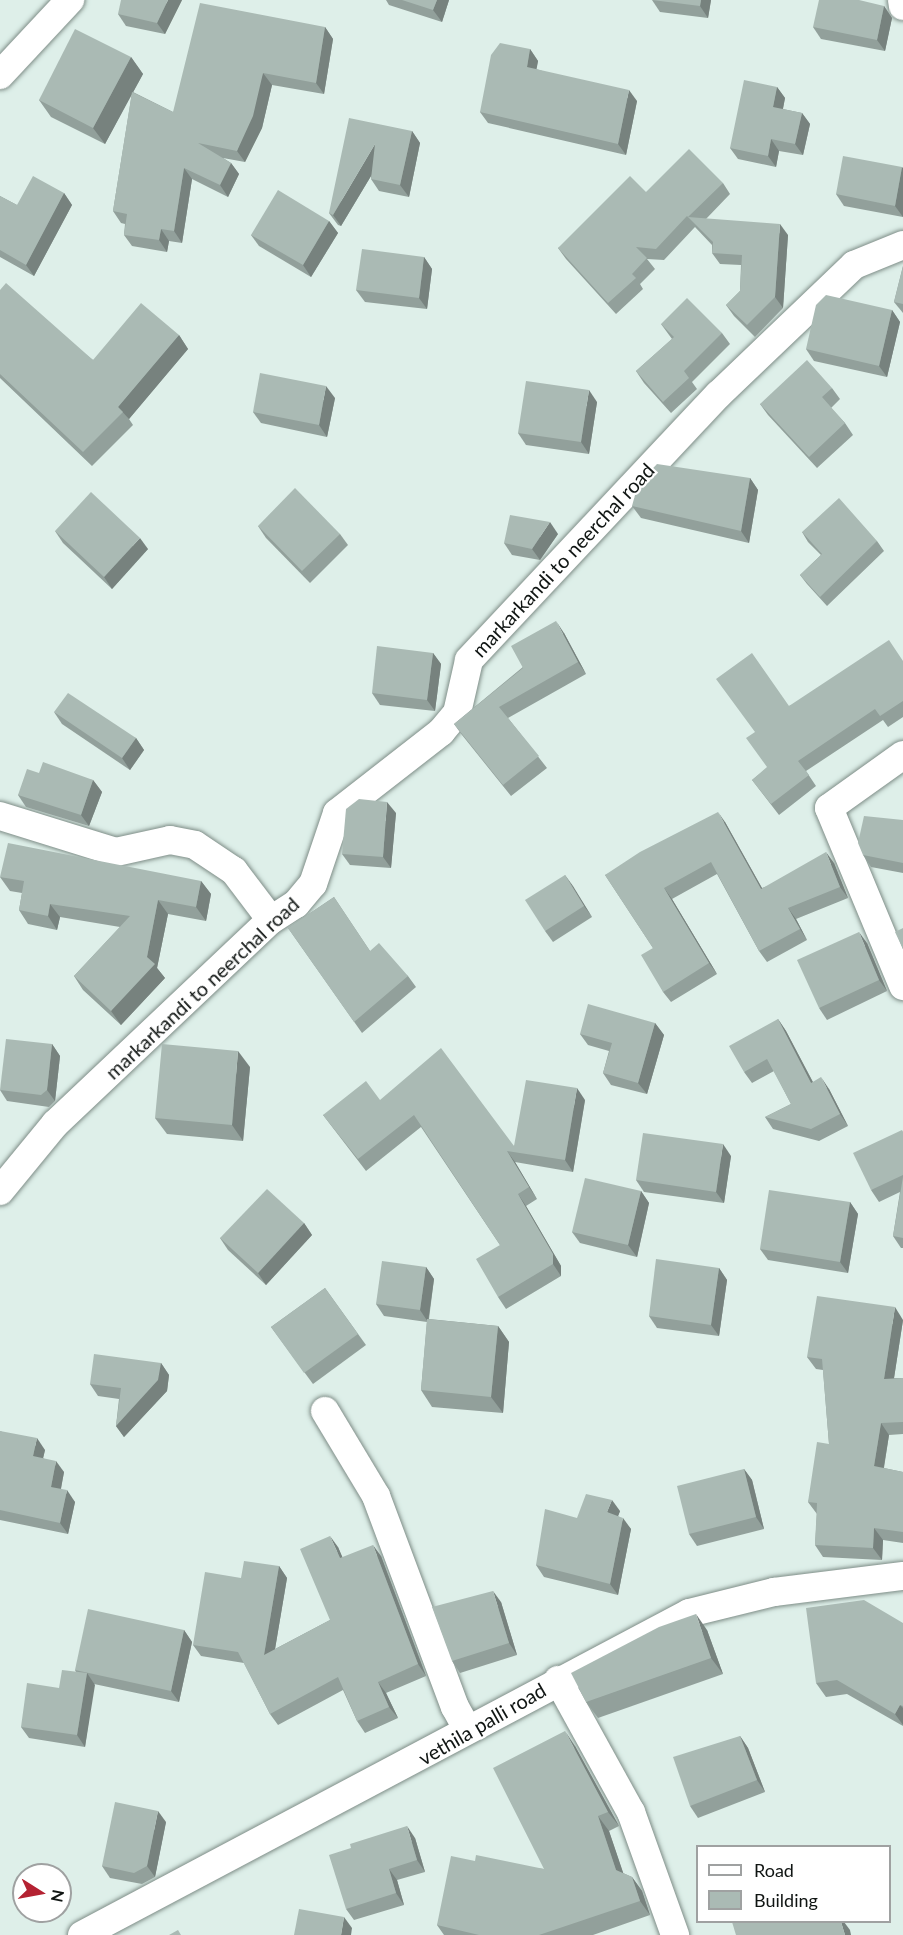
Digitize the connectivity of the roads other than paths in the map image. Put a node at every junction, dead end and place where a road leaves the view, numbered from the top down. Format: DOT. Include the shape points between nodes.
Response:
graph roads {
  1 [pos="70,0"];
  2 [pos="902,0"];
  3 [pos="903,6"];
  4 [pos="0,75"];
  5 [pos="903,245"];
  6 [pos="903,755"];
  7 [pos="0,816"];
  8 [pos="271,920"];
  9 [pos="903,986"];
  10 [pos="0,1191"];
  11 [pos="325,1411"];
  12 [pos="903,1576"];
  13 [pos="558,1680"];
  14 [pos="468,1730"];
  15 [pos="82,1935"];
  16 [pos="675,1935"];
  1 -- 4 [label="street"];
  2 -- 3 [label="street"];
  5 -- 8 [label="street, markarkandi to neerchal road" via="854,265 718,395 497,629 470,660 457,713 337,813 313,884"];
  6 -- 9 [label="street" via="829,808"];
  7 -- 8 [label="street" via="116,852 170,840 195,845 234,871"];
  8 -- 10 [label="street, markarkandi to neerchal road" via="55,1124"];
  11 -- 14 [label="street" via="376,1496 455,1707"];
  12 -- 13 [label="street, vethila palli road" via="774,1592 689,1613"];
  13 -- 14 [label="street, vethila palli road"];
  13 -- 16 [label="street" via="630,1812"];
  14 -- 15 [label="street, vethila palli road"];
}
